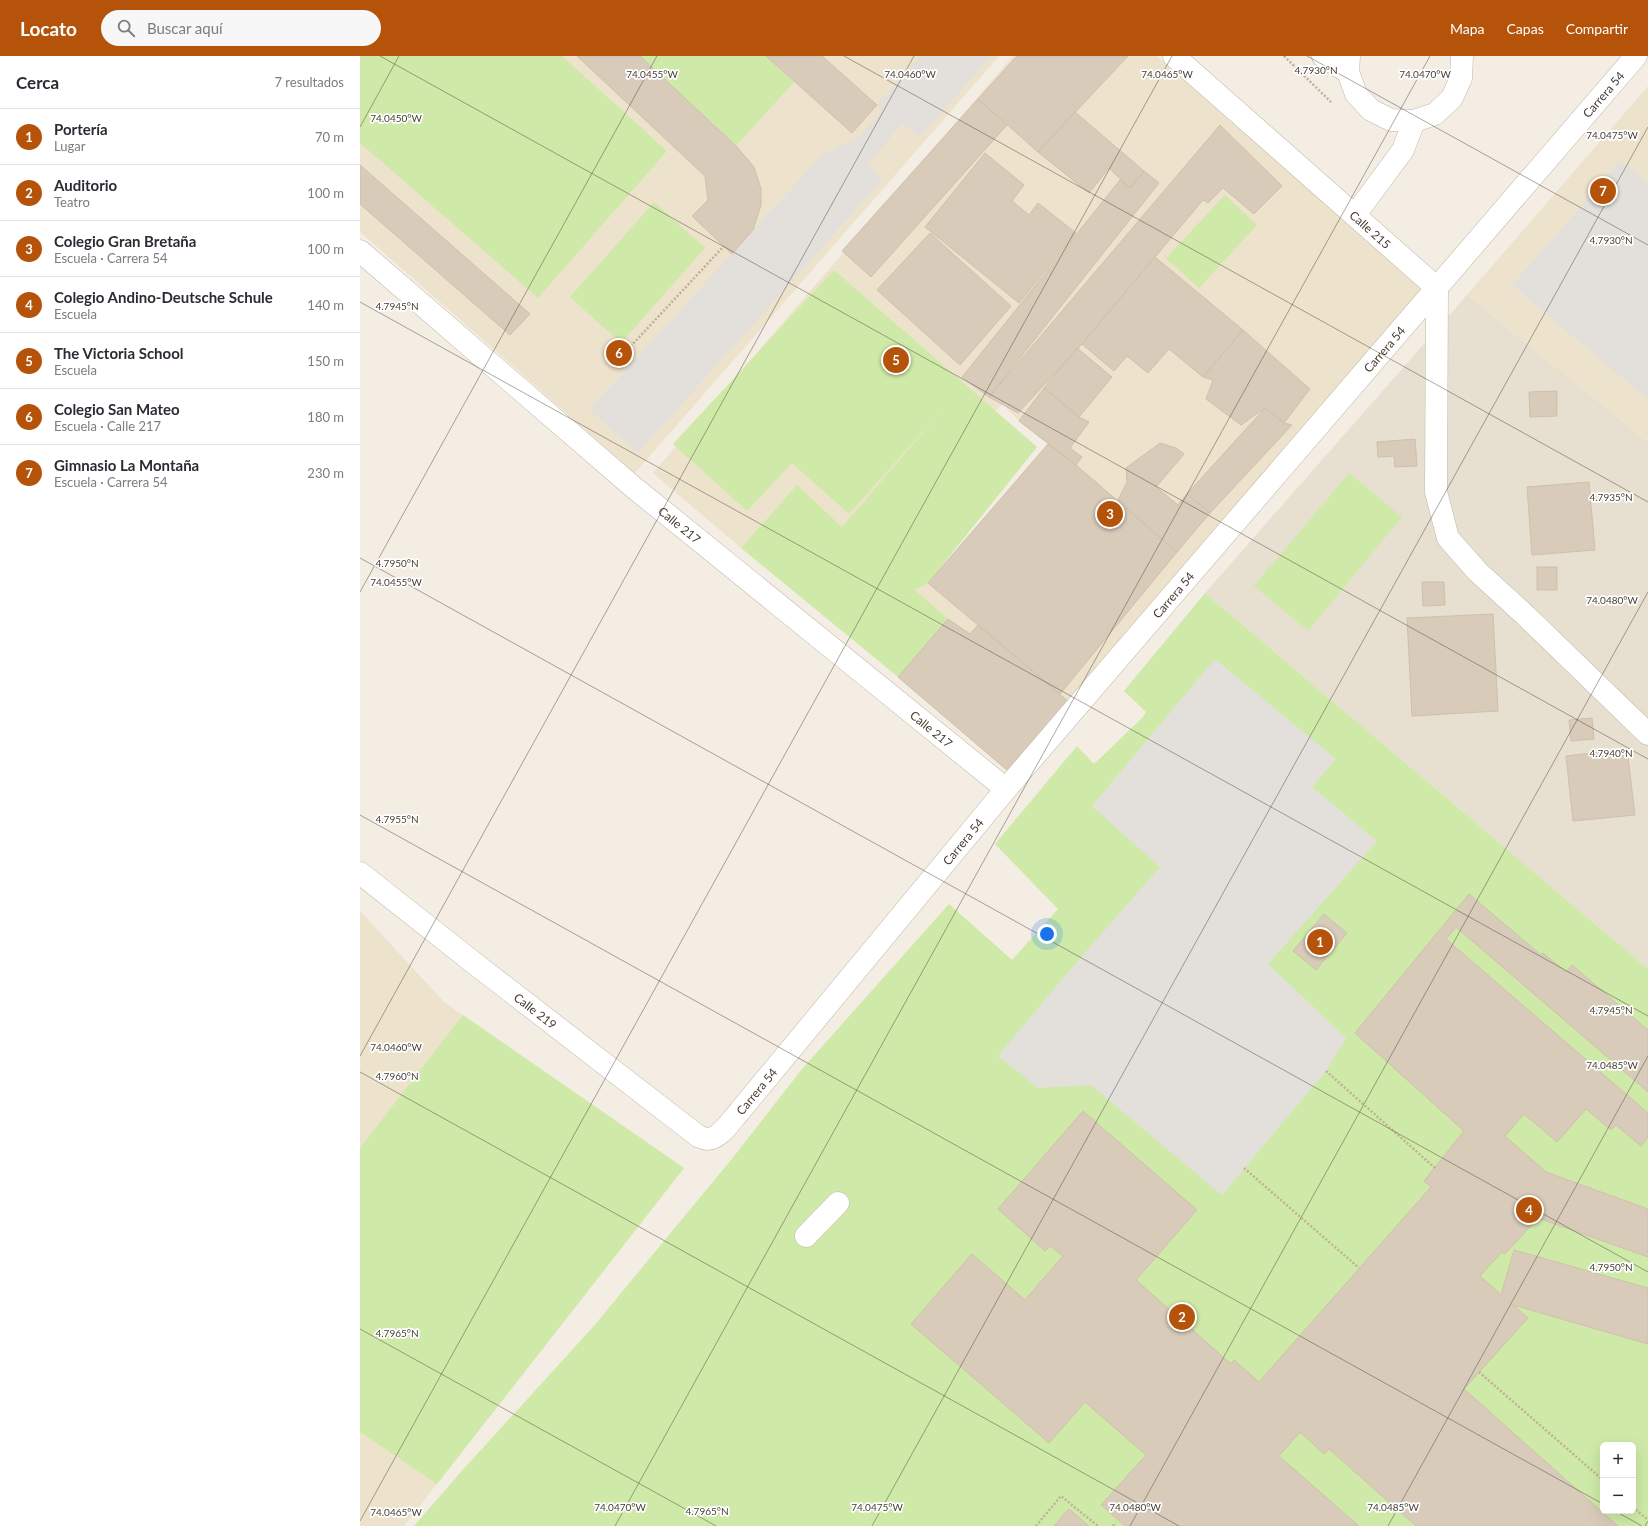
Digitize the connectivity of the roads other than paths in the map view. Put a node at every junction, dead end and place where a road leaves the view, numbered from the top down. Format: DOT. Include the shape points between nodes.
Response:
graph roads {
  1 [pos="1174,56"];
  2 [pos="1323,56"];
  3 [pos="1462,56"];
  4 [pos="1636,56"];
  5 [pos="1349,64"];
  6 [pos="1414,121"];
  7 [pos="1355,215"];
  8 [pos="360,251"];
  9 [pos="1437,288"];
  10 [pos="1648,734"];
  11 [pos="1006,789"];
  12 [pos="360,873"];
  13 [pos="715,1137"];
  14 [pos="838,1203"];
  15 [pos="806,1236"];
  1 -- 7 [label="street, Calle 215"];
  2 -- 5 [label="street"];
  3 -- 6 [label="street" via="1461,78 1452,98 1435,114"];
  4 -- 9 [label="street, Carrera 54"];
  5 -- 6 [label="street" via="1356,94 1371,110 1391,120"];
  6 -- 7 [label="street" via="1403,150"];
  7 -- 9 [label="street, Calle 215"];
  8 -- 11 [label="street, Calle 217" via="632,486"];
  9 -- 10 [label="street" via="1436,492 1448,538 1478,572"];
  9 -- 11 [label="street, Carrera 54"];
  11 -- 13 [label="street, Carrera 54" via="724,1130"];
  12 -- 13 [label="street, Calle 219" via="698,1136 707,1139"];
  14 -- 15 [label="street"];
}
